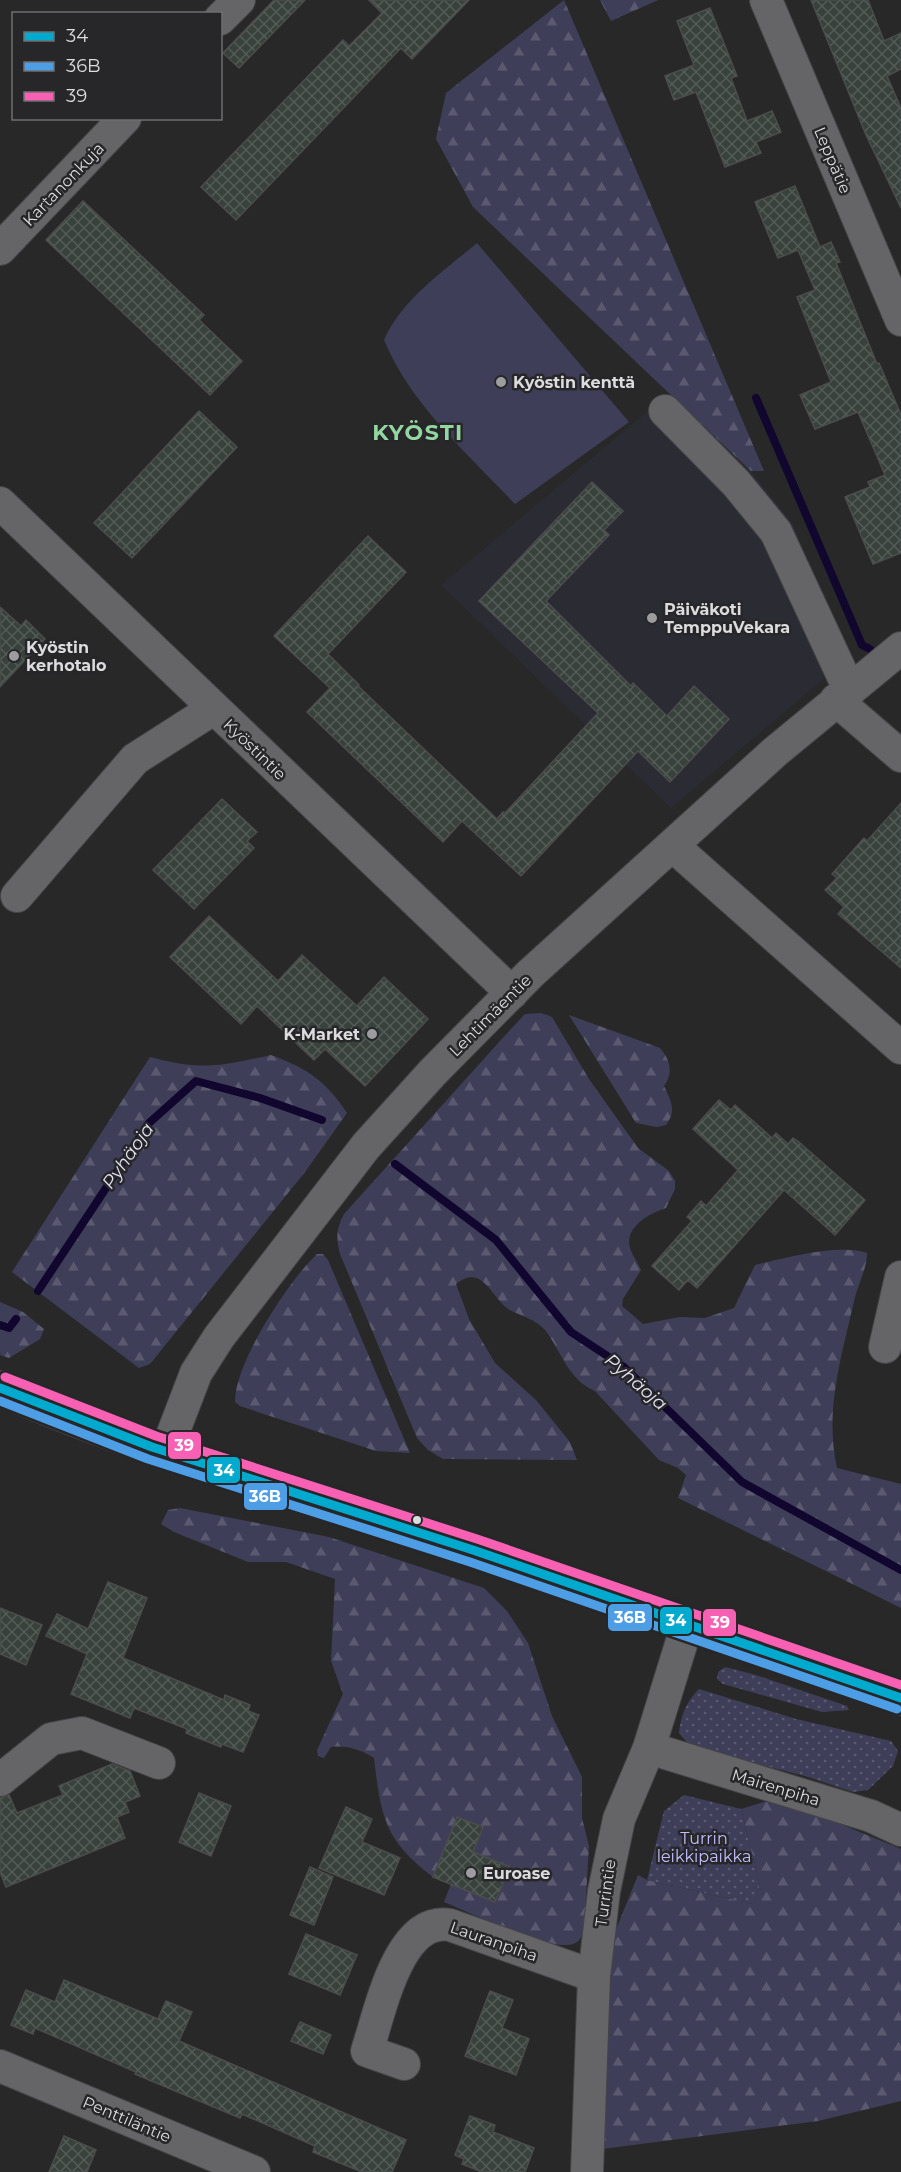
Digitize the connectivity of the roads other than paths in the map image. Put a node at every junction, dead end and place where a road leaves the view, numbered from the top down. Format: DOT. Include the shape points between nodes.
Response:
graph roads {
  1 [pos="239,0"];
  2 [pos="766,0"];
  3 [pos="222,17"];
  4 [pos="123,120"];
  5 [pos="0,249"];
  6 [pos="901,320"];
  7 [pos="665,411"];
  8 [pos="0,503"];
  9 [pos="901,648"];
  10 [pos="842,695"];
  11 [pos="213,709"];
  12 [pos="901,756"];
  13 [pos="673,846"];
  14 [pos="17,896"];
  15 [pos="512,993"];
  16 [pos="901,1048"];
  17 [pos="901,1277"];
  18 [pos="885,1347"];
  19 [pos="0,1388"];
  20 [pos="165,1454"];
  21 [pos="687,1625"];
  22 [pos="901,1698"];
  23 [pos="649,1748"];
  24 [pos="159,1763"];
  25 [pos="0,1780"];
  26 [pos="901,1830"];
  27 [pos="594,1976"];
  28 [pos="404,2064"];
  29 [pos="0,2066"];
  30 [pos="254,2172"];
  31 [pos="587,2172"];
  1 -- 3 [label="street"];
  2 -- 6 [label="street, Leppätie"];
  4 -- 5 [label="street, Kartanonkuja"];
  7 -- 10 [label="street" via="736,483 776,532"];
  8 -- 11 [label="street, Kyöstintie"];
  9 -- 10 [label="street, Lehtimäentie"];
  10 -- 12 [label="street"];
  10 -- 13 [label="street, Lehtimäentie"];
  11 -- 14 [label="street" via="135,759"];
  11 -- 15 [label="street, Kyöstintie"];
  13 -- 15 [label="street, Lehtimäentie"];
  13 -- 16 [label="street"];
  15 -- 20 [label="street, Lehtimäentie" via="366,1146 243,1304 196,1373"];
  17 -- 18 [label="street"];
  19 -- 20 [label="main road"];
  20 -- 21 [label="main road" via="412,1530"];
  21 -- 22 [label="main road"];
  21 -- 23 [label="street, Turrintie"];
  23 -- 26 [label="street, Mairenpiha" via="871,1816"];
  23 -- 27 [label="street, Turrintie" via="615,1834"];
  24 -- 25 [label="street" via="82,1733 51,1739"];
  27 -- 28 [label="street, Lauranpiha" via="450,1925 425,1928 408,1943 399,1960 367,2051"];
  27 -- 31 [label="street, Turrintie"];
  29 -- 30 [label="street, Penttiläntie"];
}
